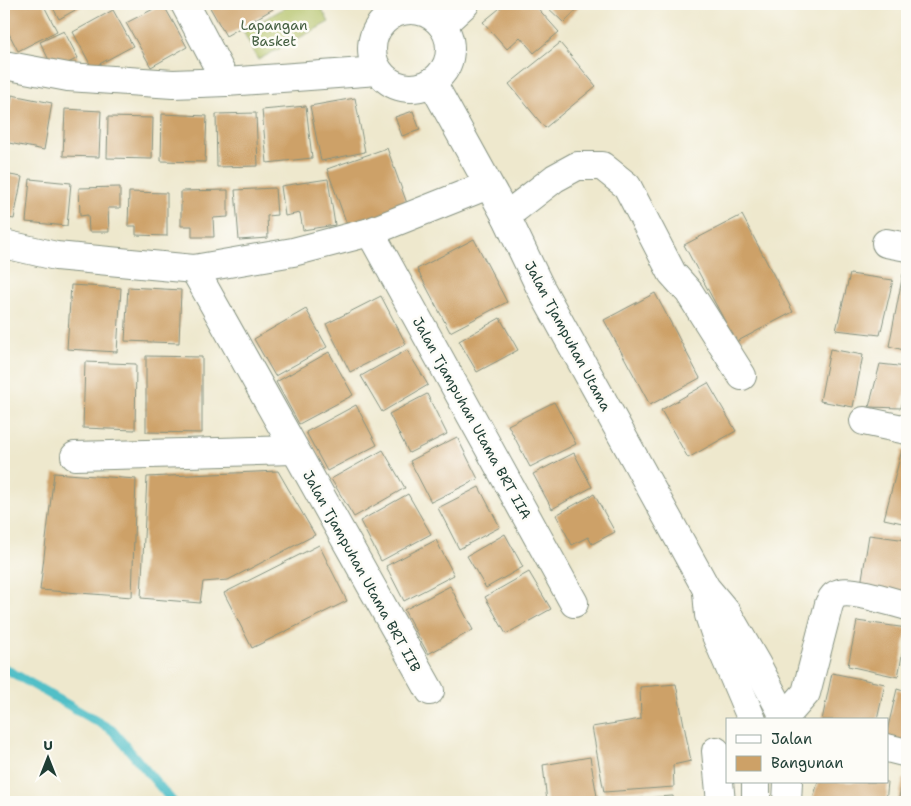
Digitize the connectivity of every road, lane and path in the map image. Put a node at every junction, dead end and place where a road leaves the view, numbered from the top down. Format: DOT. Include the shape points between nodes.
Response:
graph roads {
  1 [pos="185,4"];
  2 [pos="465,4"];
  3 [pos="384,11"];
  4 [pos="442,25"];
  5 [pos="4,65"];
  6 [pos="378,71"];
  7 [pos="226,82"];
  8 [pos="432,82"];
  9 [pos="488,185"];
  10 [pos="506,216"];
  11 [pos="370,232"];
  12 [pos="4,244"];
  13 [pos="194,269"];
  14 [pos="742,376"];
  15 [pos="864,421"];
  16 [pos="907,430"];
  17 [pos="294,450"];
  18 [pos="75,456"];
  19 [pos="699,574"];
  20 [pos="574,603"];
  21 [pos="907,606"];
  22 [pos="430,691"];
  23 [pos="751,718"];
  24 [pos="783,718"];
  25 [pos="785,718"];
  26 [pos="888,748"];
  27 [pos="716,751"];
  28 [pos="907,753"];
  29 [pos="756,784"];
  30 [pos="788,784"];
  31 [pos="721,802"];
  32 [pos="756,802"];
  33 [pos="787,802"];
  1 -- 7 [label="street"];
  2 -- 4 [label="street"];
  3 -- 4 [label="street" via="417,10 431,15"];
  3 -- 6 [label="street" via="372,42 372,57"];
  4 -- 8 [label="street" via="449,37 450,56 442,74"];
  5 -- 7 [label="street" via="68,77 173,84"];
  6 -- 7 [label="street"];
  6 -- 8 [label="street" via="389,82 403,88 418,88"];
  8 -- 9 [label="street, Jalan Tjampuhan Utama"];
  9 -- 10 [label="street, Jalan Tjampuhan Utama"];
  9 -- 11 [label="street"];
  10 -- 14 [label="street" via="555,178 577,166 602,166 627,186 672,273 689,292"];
  10 -- 19 [label="street, Jalan Tjampuhan Utama" via="539,285"];
  11 -- 13 [label="street" via="293,252"];
  11 -- 20 [label="street, Jalan Tjampuhan Utama BRT IIA"];
  12 -- 13 [label="street" via="56,256"];
  13 -- 17 [label="street, Jalan Tjampuhan Utama BRT IIB"];
  15 -- 16 [label="street"];
  17 -- 18 [label="street"];
  17 -- 22 [label="street, Jalan Tjampuhan Utama BRT IIB"];
  19 -- 23 [label="street, Jalan Tjampuhan Utama" via="715,633"];
  19 -- 24 [label="street, Jalan Tjampuhan Utama" via="726,613"];
  21 -- 25 [label="street" via="854,592 843,592 833,597 828,604 806,693"];
  26 -- 28 [label="street"];
  27 -- 31 [label="street"];
  29 -- 32 [label="street"];
  30 -- 33 [label="street"];
}
